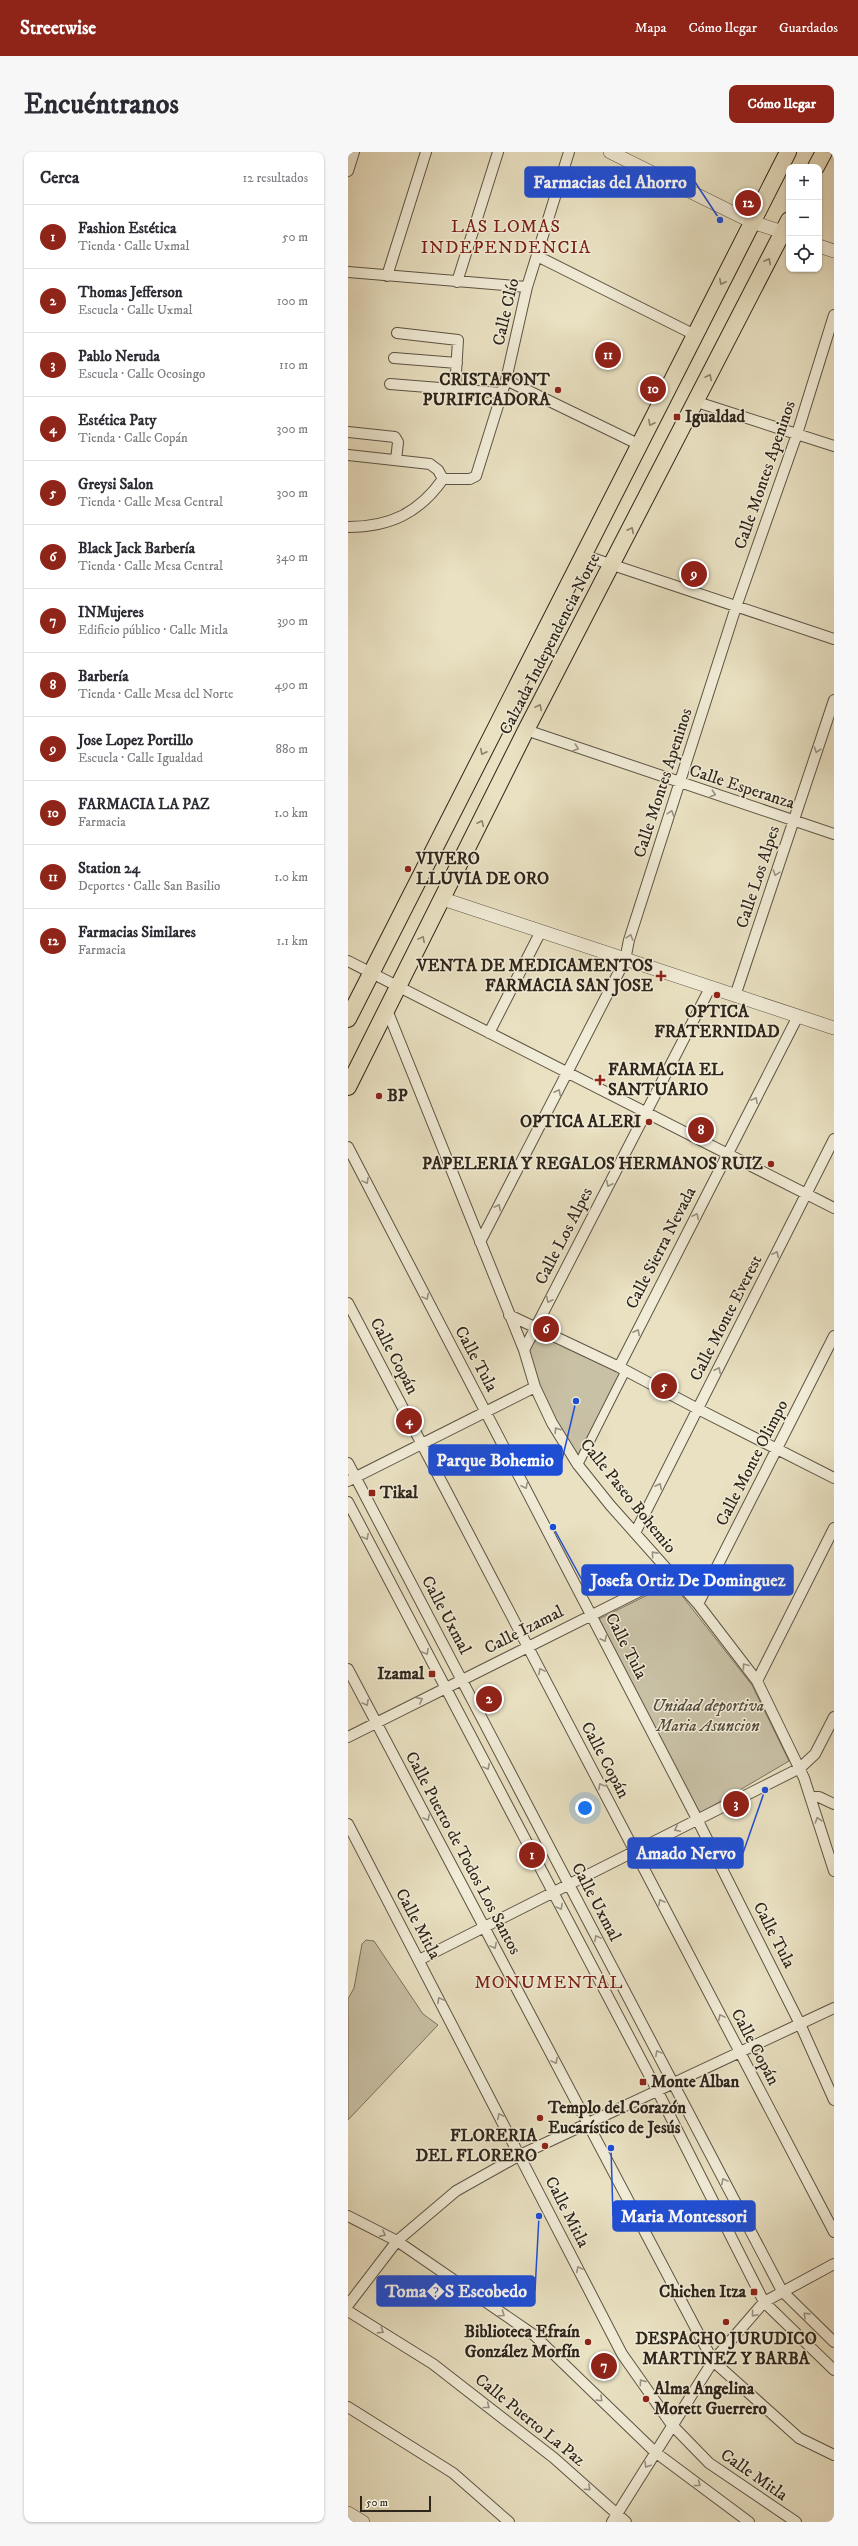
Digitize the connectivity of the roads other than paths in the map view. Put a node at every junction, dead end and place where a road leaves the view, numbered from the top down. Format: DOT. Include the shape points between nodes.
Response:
graph roads {
  1 [pos="354,152"];
  2 [pos="426,152"];
  3 [pos="498,152"];
  4 [pos="569,152"];
  5 [pos="610,152"];
  6 [pos="788,152"];
  7 [pos="824,152"];
  8 [pos="818,164"];
  9 [pos="348,171"];
  10 [pos="752,222"];
  11 [pos="786,229"];
  12 [pos="786,231"];
  13 [pos="822,247"];
  14 [pos="834,252"];
  15 [pos="536,256"];
  16 [pos="348,272"];
  17 [pos="387,276"];
  18 [pos="458,282"];
  19 [pos="527,287"];
  20 [pos="834,315"];
  21 [pos="397,333"];
  22 [pos="695,335"];
  23 [pos="394,358"];
  24 [pos="457,363"];
  25 [pos="506,380"];
  26 [pos="390,384"];
  27 [pos="455,389"];
  28 [pos="502,393"];
  29 [pos="697,402"];
  30 [pos="348,432"];
  31 [pos="797,434"];
  32 [pos="640,444"];
  33 [pos="834,446"];
  34 [pos="348,455"];
  35 [pos="396,460"];
  36 [pos="443,478"];
  37 [pos="348,527"];
  38 [pos="582,554"];
  39 [pos="613,565"];
  40 [pos="736,607"];
  41 [pos="834,639"];
  42 [pos="834,700"];
  43 [pos="526,730"];
  44 [pos="680,783"];
  45 [pos="793,820"];
  46 [pos="834,834"];
  47 [pos="443,899"];
  48 [pos="541,931"];
  49 [pos="625,960"];
  50 [pos="348,961"];
  51 [pos="371,973"];
  52 [pos="398,986"];
  53 [pos="710,988"];
  54 [pos="735,996"];
  55 [pos="387,1010"];
  56 [pos="798,1016"];
  57 [pos="348,1019"];
  58 [pos="834,1028"];
  59 [pos="489,1033"];
  60 [pos="568,1073"];
  61 [pos="348,1087"];
  62 [pos="645,1113"];
  63 [pos="834,1139"];
  64 [pos="348,1147"];
  65 [pos="728,1153"];
  66 [pos="806,1194"];
  67 [pos="834,1208"];
  68 [pos="480,1242"];
  69 [pos="348,1303"];
  70 [pos="509,1315"];
  71 [pos="535,1328"];
  72 [pos="834,1336"];
  73 [pos="524,1350"];
  74 [pos="623,1368"];
  75 [pos="535,1387"];
  76 [pos="698,1409"];
  77 [pos="486,1412"];
  78 [pos="422,1444"];
  79 [pos="777,1449"];
  80 [pos="348,1463"];
  81 [pos="578,1465"];
  82 [pos="834,1478"];
  83 [pos="352,1479"];
  84 [pos="348,1502"];
  85 [pos="834,1528"];
  86 [pos="635,1533"];
  87 [pos="672,1575"];
  88 [pos="698,1604"];
  89 [pos="592,1615"];
  90 [pos="528,1646"];
  91 [pos="348,1669"];
  92 [pos="462,1680"];
  93 [pos="757,1682"];
  94 [pos="445,1688"];
  95 [pos="834,1716"];
  96 [pos="376,1722"];
  97 [pos="348,1736"];
  98 [pos="800,1768"];
  99 [pos="811,1797"];
  100 [pos="834,1804"];
  101 [pos="697,1819"];
  102 [pos="348,1824"];
  103 [pos="635,1851"];
  104 [pos="834,1871"];
  105 [pos="569,1884"];
  106 [pos="553,1892"];
  107 [pos="484,1927"];
  108 [pos="419,1960"];
  109 [pos="834,2008"];
  110 [pos="800,2024"];
  111 [pos="740,2051"];
  112 [pos="673,2082"];
  113 [pos="657,2090"];
  114 [pos="834,2100"];
  115 [pos="588,2123"];
  116 [pos="520,2155"];
  117 [pos="348,2216"];
  118 [pos="834,2232"];
  119 [pos="397,2241"];
  120 [pos="834,2264"];
  121 [pos="782,2291"];
  122 [pos="764,2302"];
  123 [pos="348,2305"];
  124 [pos="348,2311"];
  125 [pos="834,2342"];
  126 [pos="713,2360"];
  127 [pos="834,2370"];
  128 [pos="348,2407"];
  129 [pos="672,2425"];
  130 [pos="655,2452"];
  131 [pos="834,2456"];
  132 [pos="348,2513"];
  133 [pos="614,2518"];
  134 [pos="363,2522"];
  135 [pos="509,2522"];
  136 [pos="626,2522"];
  137 [pos="749,2522"];
  138 [pos="796,2522"];
  1 -- 9 [label="street"];
  2 -- 17 [label="street"];
  3 -- 18 [label="street"];
  4 -- 15 [label="street, Calle Clío"];
  5 -- 10 [label="street"];
  6 -- 10 [label="main road, Calzada Independencia Norte"];
  7 -- 8 [label="main road"];
  10 -- 11 [label="street"];
  10 -- 22 [label="main road, Calzada Independencia Norte, one-way"];
  29 -- 12 [label="main road, Calzada Independencia Norte, one-way"];
  13 -- 14 [label="street"];
  15 -- 19 [label="street, Calle Clío"];
  15 -- 22 [label="street"];
  16 -- 17 [label="street"];
  17 -- 18 [label="street"];
  18 -- 19 [label="street"];
  19 -- 25 [label="street, Calle Clío"];
  20 -- 31 [label="street, Calle Montes Apeninos"];
  21 -- 24 [label="street" via="455,339 459,344"];
  22 -- 32 [label="main road, Calzada Independencia Norte, one-way"];
  23 -- 24 [label="street"];
  24 -- 27 [label="street"];
  25 -- 28 [label="street, Calle Clío"];
  25 -- 32 [label="street"];
  26 -- 27 [label="street"];
  27 -- 28 [label="street"];
  28 -- 36 [label="street, Calle Clío" via="474,479"];
  29 -- 31 [label="street"];
  39 -- 29 [label="main road, Calzada Independencia Norte, one-way"];
  30 -- 35 [label="street" via="395,437 398,442"];
  31 -- 33 [label="street"];
  31 -- 40 [label="street, Calle Montes Apeninos"];
  32 -- 38 [label="main road, Calzada Independencia Norte"];
  34 -- 35 [label="street"];
  35 -- 36 [label="street" via="433,465"];
  36 -- 37 [label="street" via="432,493 404,516 386,523"];
  38 -- 39 [label="street"];
  38 -- 51 [label="main road, Calzada Independencia Norte, one-way"];
  39 -- 40 [label="street"];
  43 -- 39 [label="main road, Calzada Independencia Norte, one-way"];
  40 -- 41 [label="street"];
  40 -- 44 [label="street, Calle Montes Apeninos"];
  42 -- 45 [label="street, Calle Los Alpes, one-way"];
  43 -- 44 [label="street, Calle Esperanza, one-way"];
  47 -- 43 [label="main road, Calzada Independencia Norte, one-way"];
  44 -- 45 [label="street, Calle Esperanza, one-way"];
  49 -- 44 [label="street, Calle Montes Apeninos, one-way" via="629,940"];
  45 -- 46 [label="street, Calle Esperanza"];
  45 -- 54 [label="street, Calle Los Alpes, one-way"];
  47 -- 48 [label="street"];
  52 -- 47 [label="main road, Calzada Independencia Norte, one-way"];
  48 -- 49 [label="street"];
  48 -- 59 [label="street"];
  49 -- 53 [label="street"];
  49 -- 60 [label="street, Calle Montes Apeninos"];
  50 -- 51 [label="street"];
  51 -- 52 [label="street"];
  51 -- 57 [label="main road, Calzada Independencia Norte"];
  52 -- 55 [label="main road, Calzada Independencia Norte"];
  52 -- 59 [label="street"];
  53 -- 54 [label="street"];
  53 -- 62 [label="street, Calle Los Alpes"];
  54 -- 56 [label="street"];
  55 -- 61 [label="main road, Calzada Independencia Norte"];
  55 -- 68 [label="street, Calle Paseo Bohemio"];
  56 -- 58 [label="street"];
  65 -- 56 [label="street, Calle Sierra Nevada, one-way"];
  59 -- 60 [label="street"];
  60 -- 62 [label="street"];
  68 -- 60 [label="street, Calle Montes Apeninos, one-way"];
  62 -- 65 [label="street"];
  62 -- 71 [label="street, Calle Los Alpes, one-way"];
  63 -- 66 [label="street, Calle Monte Everest"];
  64 -- 77 [label="street, Calle Tula, one-way"];
  65 -- 66 [label="street"];
  74 -- 65 [label="street, Calle Sierra Nevada, one-way"];
  66 -- 67 [label="street"];
  76 -- 66 [label="street, Calle Monte Everest, one-way"];
  68 -- 70 [label="street, Calle Paseo Bohemio"];
  69 -- 78 [label="street, Calle Copán"];
  70 -- 71 [label="street"];
  70 -- 73 [label="street, Calle Paseo Bohemio"];
  71 -- 73 [label="street, Calle Los Alpes"];
  71 -- 74 [label="street"];
  72 -- 79 [label="street, Calle Monte Olimpo"];
  73 -- 75 [label="street, Calle Paseo Bohemio"];
  74 -- 76 [label="street"];
  74 -- 81 [label="street, Calle Sierra Nevada"];
  75 -- 77 [label="street"];
  81 -- 75 [label="street, Calle Paseo Bohemio, one-way" via="552,1423"];
  76 -- 79 [label="street"];
  86 -- 76 [label="street, Calle Monte Everest, one-way"];
  77 -- 78 [label="street"];
  77 -- 89 [label="street, Calle Tula, one-way"];
  78 -- 83 [label="street"];
  78 -- 90 [label="street, Calle Copán"];
  79 -- 82 [label="street"];
  79 -- 88 [label="street, Calle Monte Olimpo"];
  80 -- 83 [label="street, Calle Uxmal"];
  81 -- 86 [label="street, Calle Paseo Bohemio"];
  83 -- 92 [label="street, Calle Uxmal"];
  84 -- 94 [label="street, Calle Uxmal, one-way"];
  85 -- 93 [label="street"];
  87 -- 86 [label="street, Calle Paseo Bohemio, one-way"];
  87 -- 88 [label="street, Calle Paseo Bohemio"];
  87 -- 89 [label="street, Calle Izamal"];
  93 -- 88 [label="street, Calle Paseo Bohemio, one-way"];
  89 -- 90 [label="street, Calle Izamal"];
  89 -- 101 [label="street, Calle Tula, one-way"];
  90 -- 92 [label="street, Calle Izamal"];
  103 -- 90 [label="street, Calle Copán, one-way"];
  91 -- 96 [label="street, Calle Puerto de Todos Los Santos, one-way"];
  92 -- 94 [label="street, Calle Izamal"];
  92 -- 105 [label="street, Calle Uxmal"];
  93 -- 98 [label="street, Calle Paseo Bohemio"];
  96 -- 94 [label="street, Calle Izamal, one-way"];
  94 -- 106 [label="street, Calle Uxmal, one-way"];
  95 -- 98 [label="street" via="815,1754"];
  96 -- 97 [label="street, Calle Izamal"];
  96 -- 107 [label="street, Calle Puerto de Todos Los Santos, one-way"];
  98 -- 99 [label="street, Calle Paseo Bohemio"];
  98 -- 101 [label="street"];
  99 -- 100 [label="street" via="819,1797"];
  104 -- 99 [label="street, Calle Paseo Bohemio, one-way"];
  101 -- 103 [label="street, one-way"];
  101 -- 110 [label="street, Calle Tula"];
  102 -- 108 [label="street, Calle Mitla"];
  103 -- 105 [label="street"];
  111 -- 103 [label="street, Calle Copán, one-way"];
  105 -- 106 [label="street"];
  112 -- 105 [label="street, Calle Uxmal, one-way"];
  106 -- 107 [label="street"];
  106 -- 113 [label="street, Calle Uxmal, one-way"];
  107 -- 108 [label="street"];
  107 -- 115 [label="street, Calle Puerto de Todos Los Santos, one-way"];
  116 -- 108 [label="street, Calle Mitla, one-way"];
  109 -- 110 [label="street"];
  110 -- 111 [label="street"];
  110 -- 114 [label="street, Calle Tula"];
  111 -- 112 [label="street"];
  111 -- 118 [label="street, Calle Copán"];
  112 -- 113 [label="street"];
  121 -- 112 [label="street, Calle Uxmal, one-way"];
  113 -- 115 [label="street"];
  113 -- 122 [label="street, Calle Uxmal"];
  115 -- 116 [label="street"];
  115 -- 126 [label="street, Calle Puerto de Todos Los Santos"];
  116 -- 119 [label="street" via="456,2191"];
  129 -- 116 [label="street, Calle Mitla, one-way" via="622,2354"];
  117 -- 119 [label="street, one-way"];
  119 -- 123 [label="street"];
  119 -- 130 [label="street, one-way" via="534,2335"];
  120 -- 121 [label="street"];
  121 -- 122 [label="street"];
  125 -- 121 [label="street, Calle Uxmal, one-way"];
  122 -- 126 [label="street, one-way"];
  122 -- 127 [label="street, Calle Uxmal"];
  124 -- 133 [label="street, Calle Puerto La Paz, one-way" via="433,2364 554,2458"];
  126 -- 129 [label="street"];
  126 -- 131 [label="street, Calle Puerto de Todos Los Santos" via="798,2438"];
  128 -- 135 [label="street" via="453,2473"];
  129 -- 130 [label="street"];
  129 -- 138 [label="street, Calle Mitla" via="709,2463"];
  130 -- 133 [label="street, one-way"];
  130 -- 137 [label="street, one-way"];
  132 -- 134 [label="street"];
  133 -- 136 [label="street, Calle Puerto La Paz"];
}
